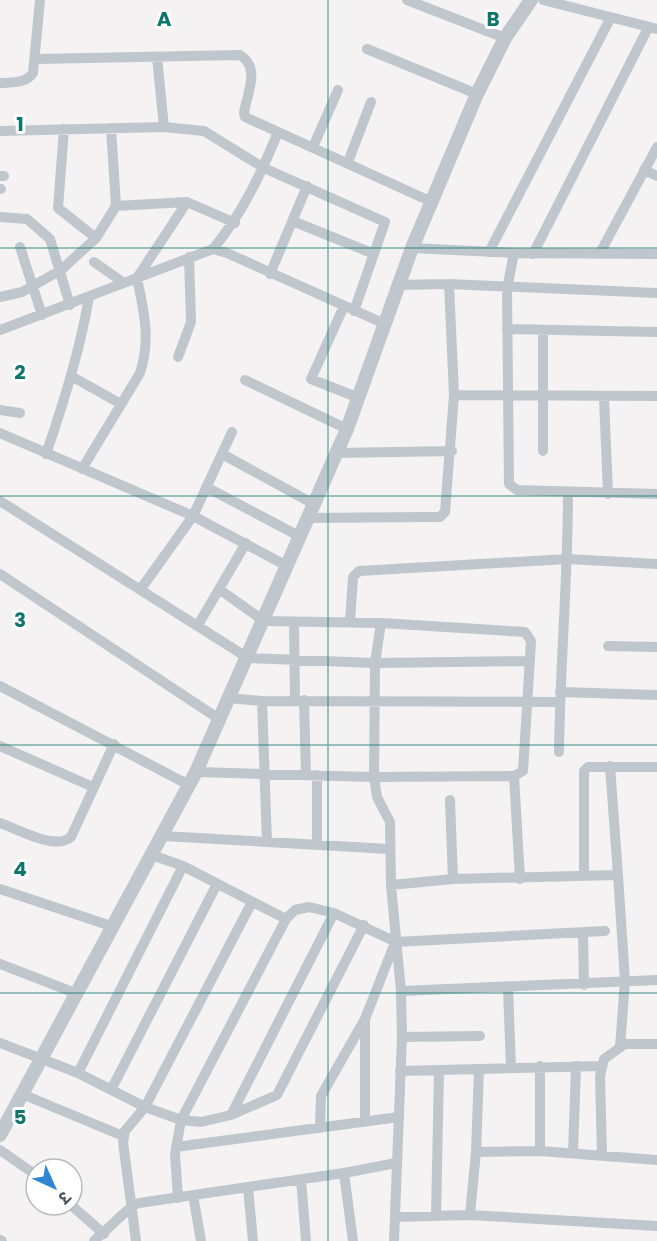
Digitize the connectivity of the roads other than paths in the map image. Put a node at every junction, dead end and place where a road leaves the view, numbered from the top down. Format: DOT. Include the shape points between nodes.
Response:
graph roads {
  1 [pos="40,0"];
  2 [pos="406,0"];
  3 [pos="531,0"];
  4 [pos="543,0"];
  5 [pos="610,19"];
  6 [pos="653,28"];
  7 [pos="505,38"];
  8 [pos="367,49"];
  9 [pos="157,57"];
  10 [pos="37,58"];
  11 [pos="0,82"];
  12 [pos="338,90"];
  13 [pos="477,94"];
  14 [pos="371,102"];
  15 [pos="164,127"];
  16 [pos="111,128"];
  17 [pos="64,129"];
  18 [pos="0,131"];
  19 [pos="278,132"];
  20 [pos="313,147"];
  21 [pos="657,147"];
  22 [pos="348,162"];
  23 [pos="264,168"];
  24 [pos="644,170"];
  25 [pos="657,176"];
  26 [pos="307,186"];
  27 [pos="187,202"];
  28 [pos="432,202"];
  29 [pos="116,206"];
  30 [pos="0,217"];
  31 [pos="295,222"];
  32 [pos="235,223"];
  33 [pos="96,238"];
  34 [pos="20,247"];
  35 [pos="412,248"];
  36 [pos="213,249"];
  37 [pos="489,252"];
  38 [pos="600,253"];
  39 [pos="374,254"];
  40 [pos="514,254"];
  41 [pos="533,254"];
  42 [pos="657,254"];
  43 [pos="189,257"];
  44 [pos="94,262"];
  45 [pos="61,270"];
  46 [pos="270,274"];
  47 [pos="137,278"];
  48 [pos="124,283"];
  49 [pos="449,284"];
  50 [pos="397,285"];
  51 [pos="33,287"];
  52 [pos="507,289"];
  53 [pos="657,293"];
  54 [pos="0,297"];
  55 [pos="89,297"];
  56 [pos="70,305"];
  57 [pos="349,308"];
  58 [pos="42,315"];
  59 [pos="385,324"];
  60 [pos="507,329"];
  61 [pos="0,330"];
  62 [pos="543,330"];
  63 [pos="657,332"];
  64 [pos="178,357"];
  65 [pos="71,376"];
  66 [pos="245,380"];
  67 [pos="508,395"];
  68 [pos="454,396"];
  69 [pos="657,396"];
  70 [pos="359,398"];
  71 [pos="542,398"];
  72 [pos="604,398"];
  73 [pos="121,404"];
  74 [pos="0,410"];
  75 [pos="20,413"];
  76 [pos="347,429"];
  77 [pos="232,432"];
  78 [pos="0,433"];
  79 [pos="452,451"];
  80 [pos="543,451"];
  81 [pos="222,453"];
  82 [pos="336,453"];
  83 [pos="46,454"];
  84 [pos="82,469"];
  85 [pos="206,487"];
  86 [pos="568,492"];
  87 [pos="608,494"];
  88 [pos="657,494"];
  89 [pos="0,501"];
  90 [pos="312,503"];
  91 [pos="193,516"];
  92 [pos="306,518"];
  93 [pos="299,536"];
  94 [pos="246,543"];
  95 [pos="568,558"];
  96 [pos="657,564"];
  97 [pos="287,566"];
  98 [pos="0,574"];
  99 [pos="219,589"];
  100 [pos="140,590"];
  101 [pos="264,621"];
  102 [pos="294,622"];
  103 [pos="350,622"];
  104 [pos="381,623"];
  105 [pos="198,625"];
  106 [pos="608,646"];
  107 [pos="657,647"];
  108 [pos="248,658"];
  109 [pos="294,658"];
  110 [pos="529,662"];
  111 [pos="375,663"];
  112 [pos="0,686"];
  113 [pos="657,695"];
  114 [pos="560,697"];
  115 [pos="228,698"];
  116 [pos="299,700"];
  117 [pos="262,701"];
  118 [pos="375,702"];
  119 [pos="527,702"];
  120 [pos="219,719"];
  121 [pos="114,744"];
  122 [pos="0,746"];
  123 [pos="560,752"];
  124 [pos="610,766"];
  125 [pos="657,767"];
  126 [pos="196,772"];
  127 [pos="264,772"];
  128 [pos="311,774"];
  129 [pos="514,776"];
  130 [pos="374,777"];
  131 [pos="189,785"];
  132 [pos="93,787"];
  133 [pos="450,800"];
  134 [pos="0,823"];
  135 [pos="163,836"];
  136 [pos="267,842"];
  137 [pos="318,845"];
  138 [pos="389,849"];
  139 [pos="152,855"];
  140 [pos="183,866"];
  141 [pos="618,874"];
  142 [pos="584,876"];
  143 [pos="453,879"];
  144 [pos="520,879"];
  145 [pos="217,884"];
  146 [pos="391,885"];
  147 [pos="0,890"];
  148 [pos="252,902"];
  149 [pos="334,913"];
  150 [pos="286,919"];
  151 [pos="111,926"];
  152 [pos="364,926"];
  153 [pos="605,931"];
  154 [pos="583,933"];
  155 [pos="396,942"];
  156 [pos="0,964"];
  157 [pos="657,980"];
  158 [pos="625,981"];
  159 [pos="584,985"];
  160 [pos="508,988"];
  161 [pos="400,991"];
  162 [pos="75,993"];
  163 [pos="365,1019"];
  164 [pos="480,1036"];
  165 [pos="402,1037"];
  166 [pos="0,1043"];
  167 [pos="657,1044"];
  168 [pos="620,1047"];
  169 [pos="41,1061"];
  170 [pos="540,1066"];
  171 [pos="576,1066"];
  172 [pos="602,1066"];
  173 [pos="511,1068"];
  174 [pos="479,1069"];
  175 [pos="439,1070"];
  176 [pos="400,1071"];
  177 [pos="78,1073"];
  178 [pos="111,1090"];
  179 [pos="22,1095"];
  180 [pos="145,1107"];
  181 [pos="231,1115"];
  182 [pos="399,1117"];
  183 [pos="181,1120"];
  184 [pos="365,1121"];
  185 [pos="320,1128"];
  186 [pos="0,1135"];
  187 [pos="123,1136"];
  188 [pos="176,1147"];
  189 [pos="0,1150"];
  190 [pos="540,1151"];
  191 [pos="477,1152"];
  192 [pos="573,1154"];
  193 [pos="602,1155"];
  194 [pos="657,1160"];
  195 [pos="396,1163"];
  196 [pos="24,1167"];
  197 [pos="344,1173"];
  198 [pos="301,1179"];
  199 [pos="248,1188"];
  200 [pos="193,1195"];
  201 [pos="178,1198"];
  202 [pos="132,1206"];
  203 [pos="470,1215"];
  204 [pos="84,1216"];
  205 [pos="436,1216"];
  206 [pos="396,1217"];
  207 [pos="657,1226"];
  208 [pos="104,1234"];
  209 [pos="94,1241"];
  210 [pos="136,1241"];
  211 [pos="201,1241"];
  212 [pos="253,1241"];
  213 [pos="306,1241"];
  214 [pos="353,1241"];
  215 [pos="394,1241"];
  1 -- 10 [label="street"];
  2 -- 7 [label="street"];
  3 -- 7 [label="street"];
  4 -- 5 [label="street"];
  5 -- 6 [label="street"];
  5 -- 37 [label="street"];
  6 -- 41 [label="street"];
  7 -- 13 [label="street"];
  8 -- 13 [label="street"];
  9 -- 10 [label="street"];
  9 -- 15 [label="street"];
  9 -- 19 [label="street" via="240,55 252,73 245,117"];
  10 -- 11 [label="street" via="29,79"];
  12 -- 20 [label="street"];
  13 -- 28 [label="street"];
  14 -- 22 [label="street"];
  15 -- 16 [label="street"];
  15 -- 23 [label="street" via="213,134"];
  16 -- 17 [label="street"];
  16 -- 29 [label="street"];
  17 -- 18 [label="street"];
  17 -- 33 [label="street" via="58,208"];
  19 -- 20 [label="street"];
  19 -- 23 [label="street"];
  20 -- 22 [label="street"];
  21 -- 24 [label="street"];
  22 -- 28 [label="street"];
  23 -- 26 [label="street"];
  23 -- 32 [label="street"];
  24 -- 25 [label="street"];
  24 -- 38 [label="street"];
  26 -- 31 [label="street"];
  26 -- 39 [label="street" via="385,222"];
  27 -- 29 [label="street"];
  27 -- 32 [label="street"];
  27 -- 47 [label="street"];
  28 -- 35 [label="street"];
  29 -- 33 [label="street"];
  30 -- 45 [label="street" via="27,219 46,234"];
  31 -- 39 [label="street"];
  31 -- 46 [label="street"];
  32 -- 36 [label="street"];
  33 -- 45 [label="street"];
  34 -- 51 [label="street"];
  35 -- 37 [label="street"];
  35 -- 50 [label="street"];
  36 -- 43 [label="street"];
  36 -- 46 [label="street"];
  37 -- 40 [label="street"];
  38 -- 41 [label="street"];
  38 -- 42 [label="street"];
  39 -- 57 [label="street"];
  40 -- 41 [label="street"];
  40 -- 52 [label="street"];
  43 -- 47 [label="street"];
  43 -- 64 [label="street" via="191,322"];
  44 -- 48 [label="street"];
  45 -- 51 [label="street"];
  45 -- 56 [label="street"];
  46 -- 57 [label="street"];
  47 -- 48 [label="street"];
  47 -- 73 [label="street" via="148,341 140,373"];
  48 -- 55 [label="street"];
  49 -- 50 [label="street"];
  49 -- 52 [label="street"];
  49 -- 68 [label="street"];
  50 -- 59 [label="street"];
  51 -- 54 [label="street"];
  51 -- 58 [label="street"];
  52 -- 53 [label="street"];
  52 -- 60 [label="street"];
  55 -- 56 [label="street"];
  55 -- 65 [label="street"];
  56 -- 58 [label="street"];
  57 -- 59 [label="street"];
  57 -- 70 [label="street" via="311,379"];
  58 -- 61 [label="street"];
  59 -- 70 [label="street"];
  60 -- 62 [label="street"];
  60 -- 67 [label="street"];
  62 -- 63 [label="street"];
  62 -- 71 [label="street"];
  65 -- 73 [label="street"];
  65 -- 83 [label="street"];
  66 -- 76 [label="street"];
  67 -- 68 [label="street"];
  67 -- 71 [label="street"];
  67 -- 86 [label="street" via="509,484 517,490"];
  68 -- 79 [label="street"];
  69 -- 72 [label="street"];
  70 -- 76 [label="street"];
  71 -- 72 [label="street"];
  71 -- 80 [label="street"];
  72 -- 87 [label="street"];
  73 -- 84 [label="street"];
  74 -- 75 [label="street"];
  76 -- 82 [label="street"];
  77 -- 81 [label="street"];
  78 -- 83 [label="street"];
  79 -- 82 [label="street"];
  79 -- 92 [label="street" via="445,512 440,517"];
  81 -- 85 [label="street"];
  81 -- 90 [label="street"];
  82 -- 90 [label="street"];
  83 -- 84 [label="street"];
  84 -- 91 [label="street"];
  85 -- 91 [label="street"];
  85 -- 93 [label="street"];
  86 -- 87 [label="street"];
  86 -- 95 [label="street"];
  87 -- 88 [label="street"];
  89 -- 100 [label="street"];
  90 -- 92 [label="street"];
  91 -- 94 [label="street"];
  91 -- 100 [label="street"];
  92 -- 93 [label="street"];
  93 -- 97 [label="street"];
  94 -- 97 [label="street"];
  94 -- 99 [label="street"];
  95 -- 96 [label="street"];
  95 -- 103 [label="street" via="359,571 353,577"];
  95 -- 114 [label="street"];
  97 -- 101 [label="street"];
  98 -- 120 [label="street"];
  99 -- 101 [label="street"];
  99 -- 105 [label="street"];
  100 -- 105 [label="street"];
  101 -- 102 [label="street"];
  101 -- 108 [label="street"];
  102 -- 103 [label="street"];
  102 -- 109 [label="street"];
  103 -- 104 [label="street"];
  104 -- 110 [label="street" via="525,632 531,641"];
  104 -- 111 [label="street"];
  105 -- 108 [label="street"];
  106 -- 107 [label="street"];
  108 -- 109 [label="street"];
  108 -- 115 [label="street"];
  109 -- 111 [label="street"];
  109 -- 116 [label="street"];
  110 -- 111 [label="street"];
  110 -- 119 [label="street"];
  111 -- 118 [label="street"];
  112 -- 121 [label="street"];
  113 -- 114 [label="street"];
  114 -- 119 [label="street"];
  114 -- 123 [label="street"];
  115 -- 117 [label="street"];
  115 -- 120 [label="street"];
  116 -- 117 [label="street"];
  116 -- 118 [label="street"];
  116 -- 128 [label="street"];
  117 -- 127 [label="street"];
  118 -- 119 [label="street"];
  118 -- 130 [label="street"];
  119 -- 129 [label="street" via="523,771"];
  120 -- 126 [label="street"];
  121 -- 131 [label="street"];
  121 -- 132 [label="street"];
  122 -- 132 [label="street"];
  124 -- 125 [label="street"];
  124 -- 141 [label="street"];
  124 -- 142 [label="street" via="588,767 582,778"];
  126 -- 127 [label="street"];
  126 -- 131 [label="street"];
  127 -- 128 [label="street"];
  127 -- 136 [label="street"];
  128 -- 130 [label="street"];
  128 -- 137 [label="street"];
  129 -- 130 [label="street"];
  129 -- 144 [label="street"];
  130 -- 138 [label="street" via="377,797 390,822"];
  131 -- 135 [label="street"];
  132 -- 134 [label="street" via="71,837 61,843"];
  133 -- 143 [label="street"];
  135 -- 136 [label="street"];
  135 -- 139 [label="street"];
  136 -- 137 [label="street"];
  137 -- 138 [label="street"];
  138 -- 146 [label="street"];
  139 -- 140 [label="street"];
  139 -- 151 [label="street"];
  140 -- 145 [label="street"];
  140 -- 177 [label="street"];
  141 -- 142 [label="street"];
  141 -- 158 [label="street"];
  142 -- 144 [label="street"];
  143 -- 144 [label="street"];
  143 -- 146 [label="street"];
  145 -- 148 [label="street"];
  145 -- 178 [label="street"];
  146 -- 155 [label="street"];
  147 -- 151 [label="street"];
  148 -- 150 [label="street"];
  148 -- 180 [label="street"];
  149 -- 150 [label="street" via="309,907 295,910"];
  149 -- 152 [label="street"];
  149 -- 181 [label="street"];
  150 -- 183 [label="street"];
  151 -- 162 [label="street"];
  152 -- 155 [label="street"];
  152 -- 181 [label="street" via="277,1095"];
  153 -- 154 [label="street"];
  154 -- 155 [label="street"];
  154 -- 159 [label="street"];
  155 -- 161 [label="street"];
  155 -- 163 [label="street"];
  156 -- 162 [label="street"];
  157 -- 158 [label="street"];
  158 -- 159 [label="street"];
  158 -- 168 [label="street"];
  159 -- 160 [label="street"];
  160 -- 161 [label="street"];
  160 -- 173 [label="street"];
  161 -- 165 [label="street"];
  162 -- 169 [label="street"];
  163 -- 184 [label="street"];
  163 -- 185 [label="street" via="321,1096"];
  164 -- 165 [label="street"];
  165 -- 176 [label="street"];
  166 -- 169 [label="street"];
  167 -- 168 [label="street"];
  168 -- 172 [label="street" via="610,1053"];
  169 -- 177 [label="street"];
  169 -- 179 [label="street"];
  170 -- 171 [label="street"];
  170 -- 173 [label="street"];
  170 -- 190 [label="street"];
  171 -- 172 [label="street"];
  171 -- 192 [label="street"];
  172 -- 193 [label="street"];
  173 -- 174 [label="street"];
  174 -- 175 [label="street"];
  174 -- 191 [label="street"];
  175 -- 176 [label="street"];
  175 -- 205 [label="street"];
  176 -- 182 [label="street"];
  177 -- 178 [label="street"];
  178 -- 180 [label="street"];
  179 -- 186 [label="street"];
  179 -- 187 [label="street"];
  180 -- 183 [label="street"];
  180 -- 187 [label="street"];
  181 -- 183 [label="street" via="201,1122"];
  182 -- 184 [label="street"];
  182 -- 195 [label="street"];
  183 -- 188 [label="street"];
  184 -- 185 [label="street"];
  185 -- 188 [label="street"];
  187 -- 202 [label="street"];
  188 -- 201 [label="street"];
  189 -- 196 [label="street"];
  190 -- 191 [label="street"];
  190 -- 192 [label="street"];
  191 -- 203 [label="street"];
  192 -- 193 [label="street"];
  193 -- 194 [label="street"];
  195 -- 197 [label="street"];
  195 -- 206 [label="street"];
  197 -- 198 [label="street"];
  197 -- 214 [label="street"];
  198 -- 199 [label="street"];
  198 -- 213 [label="street"];
  199 -- 200 [label="street"];
  199 -- 212 [label="street"];
  200 -- 201 [label="street"];
  200 -- 211 [label="street"];
  201 -- 202 [label="street"];
  202 -- 208 [label="street"];
  202 -- 210 [label="street"];
  203 -- 205 [label="street"];
  203 -- 207 [label="street"];
  204 -- 208 [label="street"];
  205 -- 206 [label="street"];
  206 -- 215 [label="street"];
  208 -- 209 [label="street"];
}
